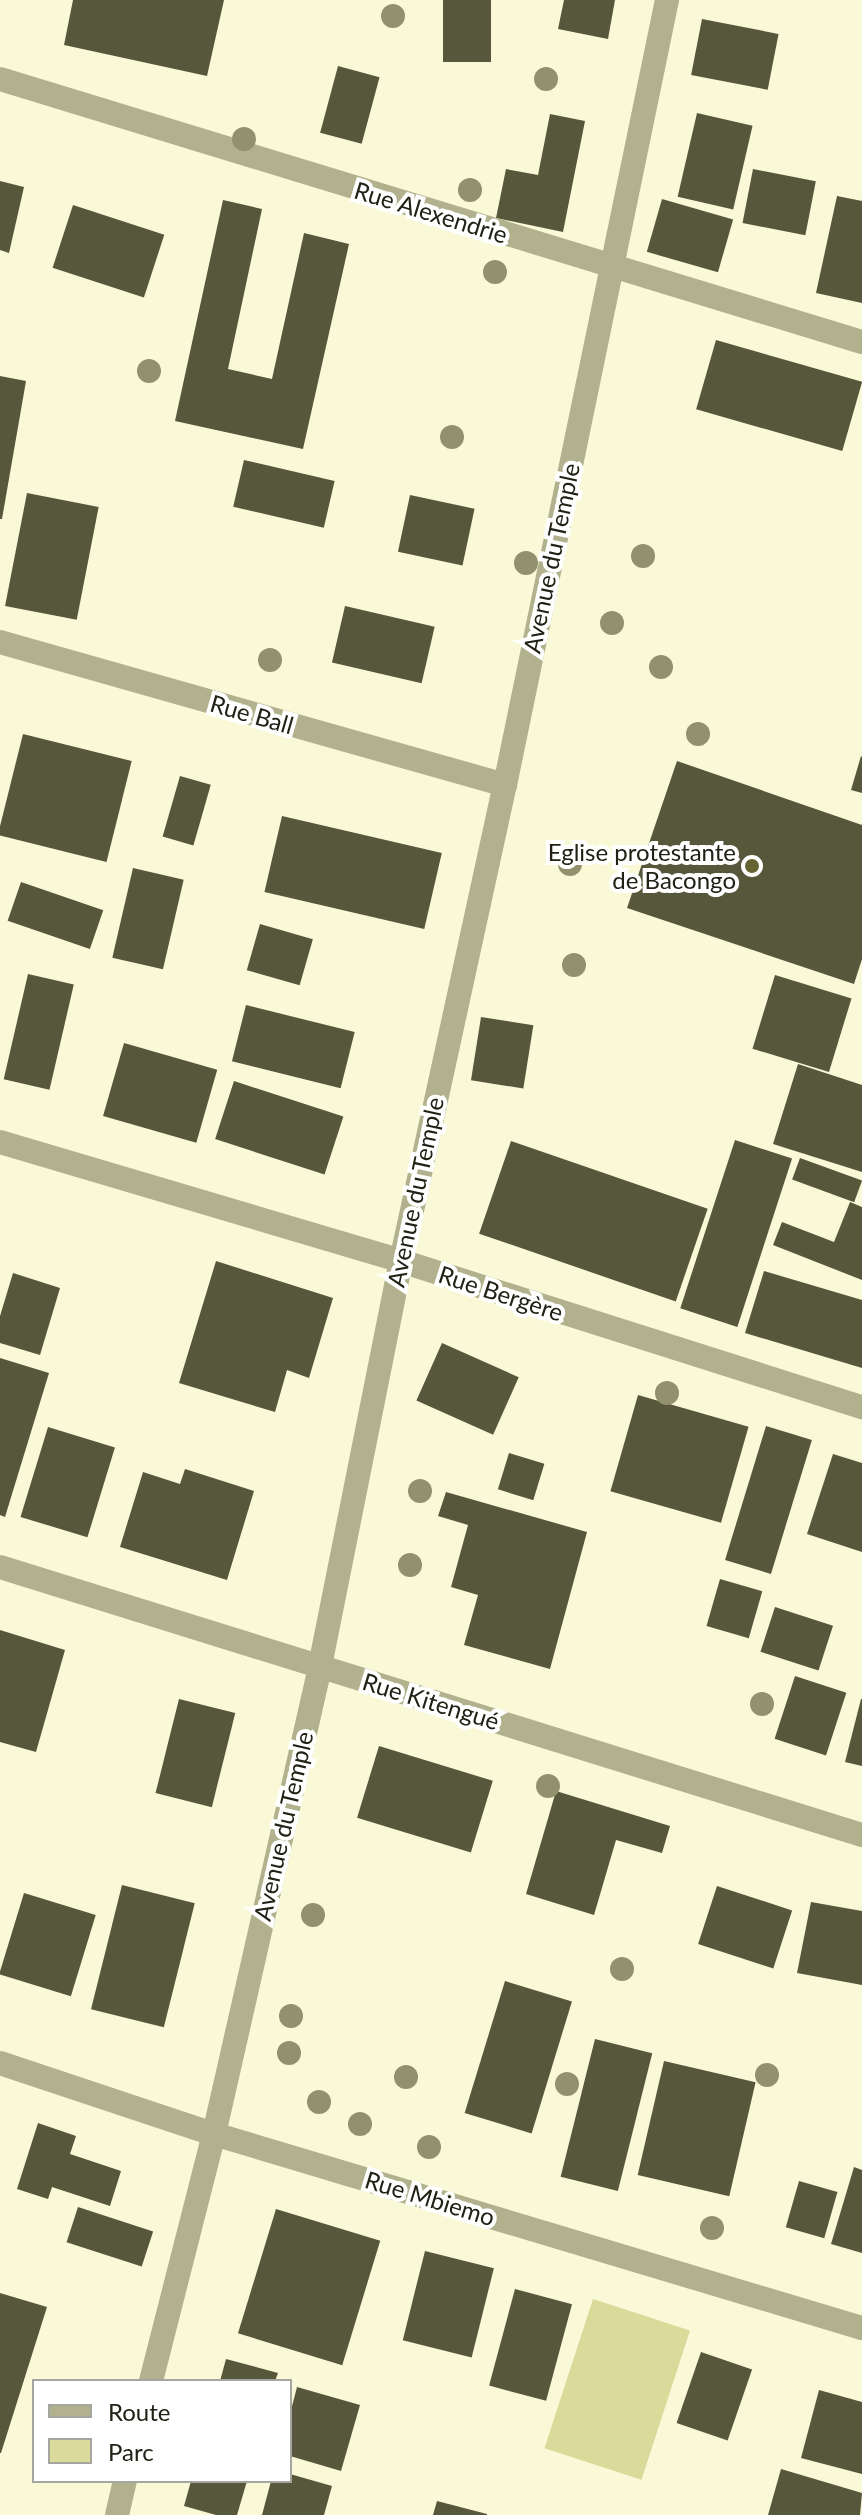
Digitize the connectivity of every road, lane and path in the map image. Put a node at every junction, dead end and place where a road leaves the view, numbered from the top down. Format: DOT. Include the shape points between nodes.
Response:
graph roads {
  1 [pos="667,0"];
  2 [pos="0,79"];
  3 [pos="610,267"];
  4 [pos="862,342"];
  5 [pos="0,642"];
  6 [pos="505,785"];
  7 [pos="0,1142"];
  8 [pos="401,1261"];
  9 [pos="862,1407"];
  10 [pos="0,1567"];
  11 [pos="320,1666"];
  12 [pos="862,1835"];
  13 [pos="0,2063"];
  14 [pos="214,2134"];
  15 [pos="862,2328"];
  16 [pos="152,2379"];
  17 [pos="125,2483"];
  18 [pos="117,2515"];
  1 -- 3 [label="street, Avenue du Temple"];
  2 -- 3 [label="street, Rue Alexendrie"];
  3 -- 4 [label="street, Rue Alexendrie"];
  3 -- 6 [label="street, Avenue du Temple"];
  5 -- 6 [label="street, Rue Ball"];
  6 -- 8 [label="street, Avenue du Temple"];
  7 -- 8 [label="street, Rue Bergère"];
  8 -- 9 [label="street, Rue Bergère"];
  8 -- 11 [label="street, Avenue du Temple"];
  10 -- 11 [label="street, Rue Kitengué"];
  11 -- 12 [label="street, Rue Kitengué"];
  11 -- 14 [label="street, Avenue du Temple"];
  13 -- 14 [label="street, Rue Mbiemo"];
  14 -- 15 [label="street, Rue Mbiemo"];
  14 -- 16 [label="street, Avenue du Temple"];
  17 -- 18 [label="street"];
}
